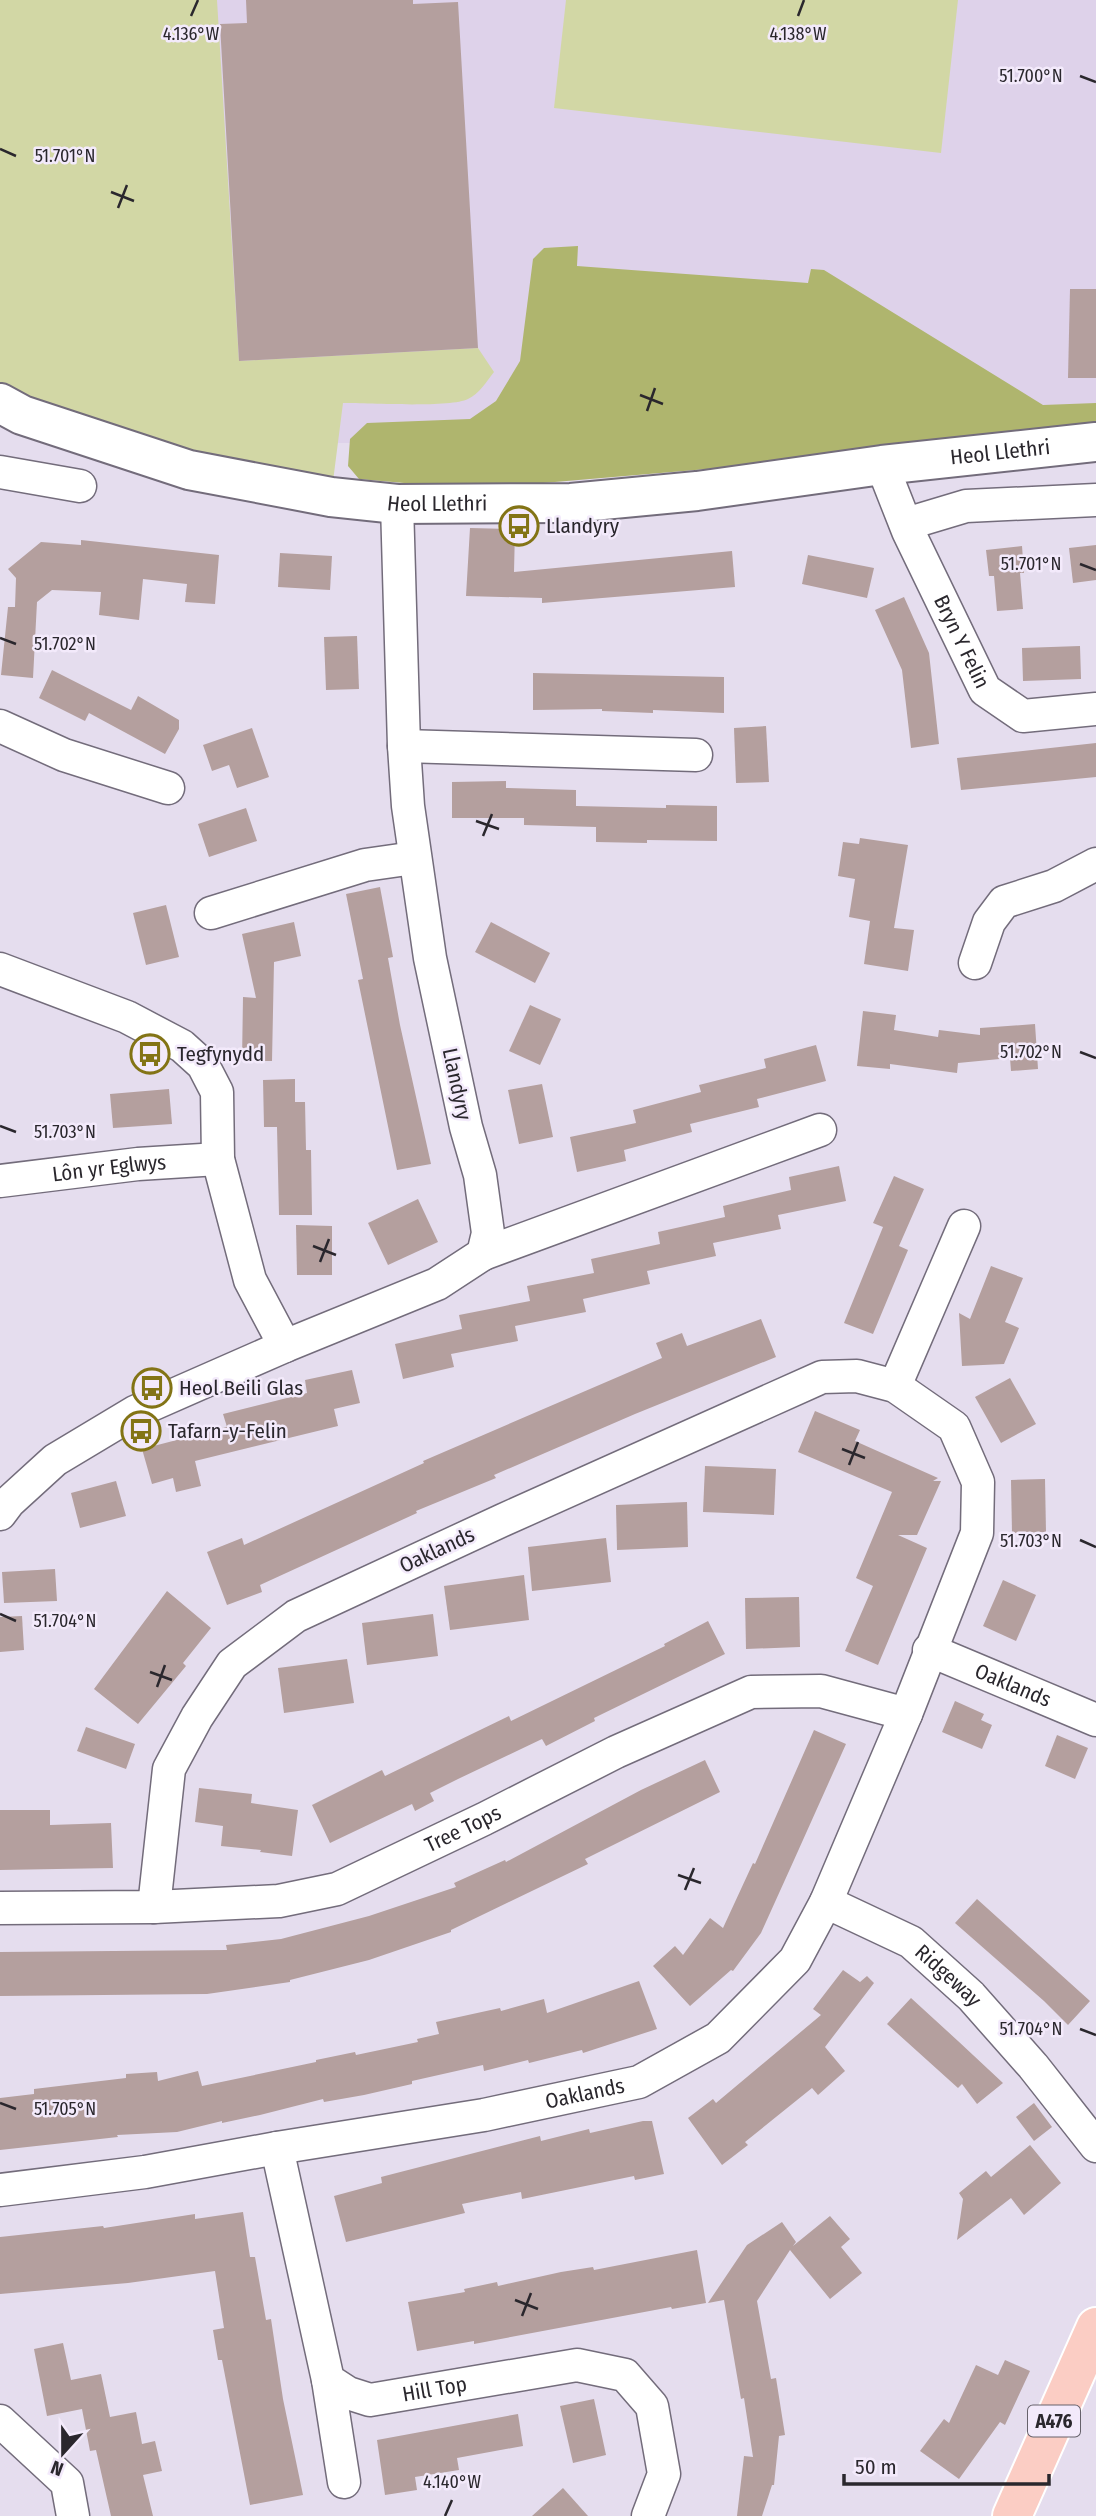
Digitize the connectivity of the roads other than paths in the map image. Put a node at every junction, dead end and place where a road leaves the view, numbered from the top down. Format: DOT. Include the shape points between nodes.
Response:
graph roads {
  1 [pos="0,403"];
  2 [pos="1096,442"];
  3 [pos="882,465"];
  4 [pos="0,472"];
  5 [pos="80,486"];
  6 [pos="1096,500"];
  7 [pos="397,504"];
  8 [pos="906,524"];
  9 [pos="1096,709"];
  10 [pos="0,726"];
  11 [pos="404,746"];
  12 [pos="696,755"];
  13 [pos="168,788"];
  14 [pos="414,858"];
  15 [pos="1096,864"];
  16 [pos="211,913"];
  17 [pos="975,964"];
  18 [pos="0,969"];
  19 [pos="820,1130"];
  20 [pos="218,1158"];
  21 [pos="0,1181"];
  22 [pos="964,1226"];
  23 [pos="483,1254"];
  24 [pos="285,1346"];
  25 [pos="895,1386"];
  26 [pos="0,1514"];
  27 [pos="929,1650"];
  28 [pos="906,1714"];
  29 [pos="1096,1720"];
  30 [pos="826,1902"];
  31 [pos="153,1907"];
  32 [pos="0,1909"];
  33 [pos="1096,2146"];
  34 [pos="276,2148"];
  35 [pos="0,2190"];
  36 [pos="1096,2326"];
  37 [pos="328,2380"];
  38 [pos="0,2421"];
  39 [pos="344,2482"];
  40 [pos="73,2516"];
  41 [pos="648,2516"];
  42 [pos="1012,2516"];
  1 -- 7 [label="main road, Heol Llethri" via="22,415 189,470 331,497"];
  2 -- 3 [label="main road, Heol Llethri"];
  3 -- 7 [label="main road, Heol Llethri" via="571,503"];
  3 -- 8 [label="street, Bryn Y Felin"];
  4 -- 5 [label="street"];
  6 -- 8 [label="street" via="966,506"];
  7 -- 11 [label="street, Llandyry"];
  8 -- 9 [label="street, Bryn Y Felin" via="985,690 1023,716"];
  10 -- 13 [label="street" via="64,755"];
  11 -- 12 [label="street"];
  11 -- 14 [label="street, Llandyry"];
  14 -- 16 [label="street" via="365,865"];
  14 -- 23 [label="street, Llandyry" via="433,970 480,1175 488,1233"];
  15 -- 17 [label="street" via="1054,886 1004,902 989,922"];
  18 -- 20 [label="street" via="127,1017 182,1046 203,1065 217,1091"];
  19 -- 23 [label="street"];
  20 -- 21 [label="street, Lôn yr Eglwys"];
  20 -- 24 [label="street" via="250,1280"];
  22 -- 25 [label="street"];
  23 -- 24 [label="street" via="437,1284"];
  24 -- 26 [label="street" via="135,1412 55,1460"];
  25 -- 27 [label="street, Oaklands" via="954,1427 978,1482 977,1533"];
  25 -- 31 [label="street, Oaklands" via="856,1376 822,1377 296,1616 232,1664 169,1769"];
  27 -- 28 [label="street, Oaklands"];
  27 -- 29 [label="street, Oaklands"];
  28 -- 30 [label="street, Oaklands"];
  28 -- 31 [label="street, Tree Tops" via="821,1691 751,1692 615,1752 337,1889 279,1901"];
  30 -- 33 [label="street, Ridgeway" via="911,1942 971,1996"];
  30 -- 34 [label="street, Oaklands" via="795,1960 718,2038 639,2082 484,2115"];
  31 -- 32 [label="street, Tree Tops"];
  34 -- 35 [label="street, Oaklands" via="145,2172"];
  34 -- 37 [label="street"];
  36 -- 42 [label="main road, A476"];
  37 -- 39 [label="street"];
  37 -- 41 [label="street, Hill Top" via="370,2400 577,2365 625,2375 652,2406 664,2474"];
  38 -- 40 [label="street" via="67,2483"];
}
